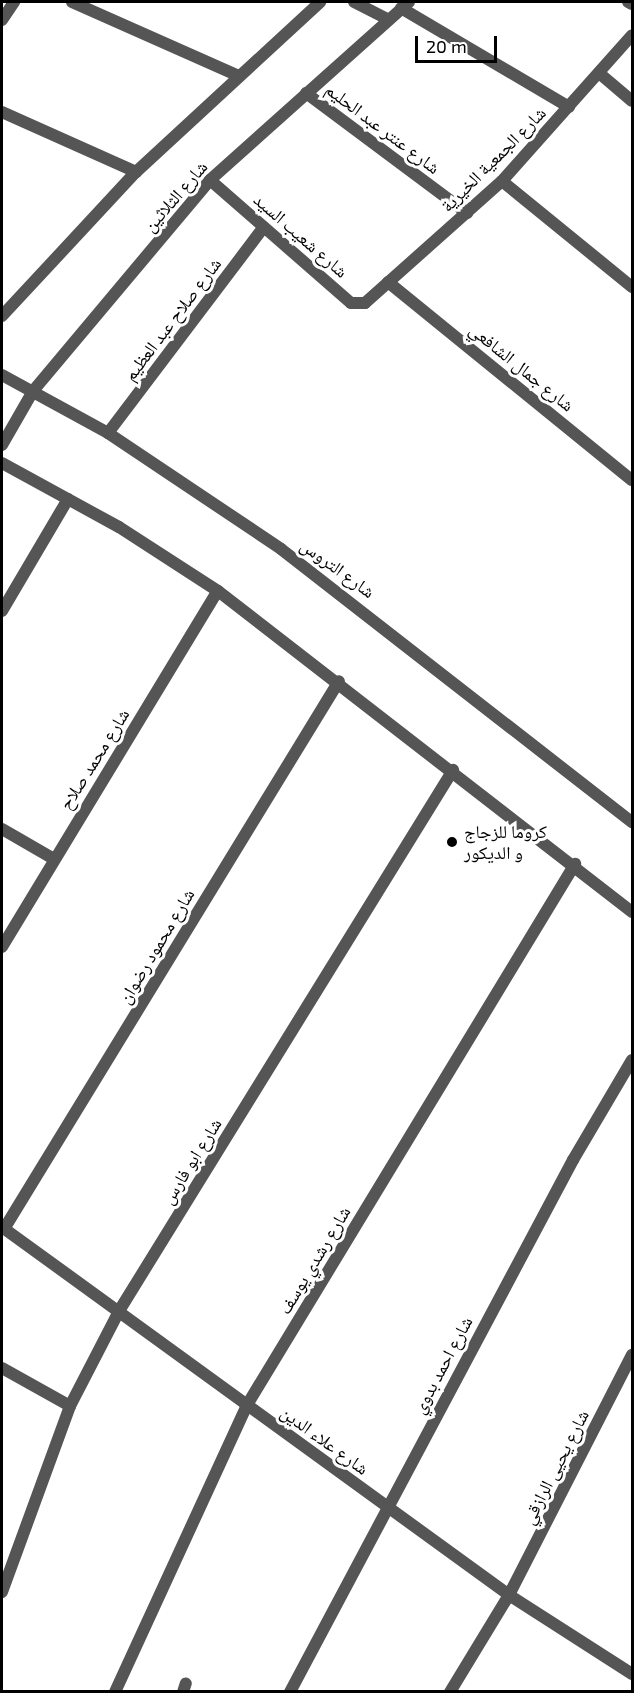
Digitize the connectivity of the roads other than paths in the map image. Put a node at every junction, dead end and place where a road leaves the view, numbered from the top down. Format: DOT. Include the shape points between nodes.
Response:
graph roads {
  1 [pos="14,2"];
  2 [pos="72,2"];
  3 [pos="320,2"];
  4 [pos="354,2"];
  5 [pos="628,2"];
  6 [pos="633,4"];
  7 [pos="405,5"];
  8 [pos="2,20"];
  9 [pos="388,20"];
  10 [pos="633,35"];
  11 [pos="599,73"];
  12 [pos="237,75"];
  13 [pos="306,93"];
  14 [pos="633,101"];
  15 [pos="569,107"];
  16 [pos="2,112"];
  17 [pos="136,172"];
  18 [pos="210,180"];
  19 [pos="502,181"];
  20 [pos="467,213"];
  21 [pos="264,227"];
  22 [pos="388,282"];
  23 [pos="633,287"];
  24 [pos="371,299"];
  25 [pos="2,316"];
  26 [pos="2,375"];
  27 [pos="33,391"];
  28 [pos="108,433"];
  29 [pos="2,445"];
  30 [pos="2,463"];
  31 [pos="633,480"];
  32 [pos="68,499"];
  33 [pos="218,591"];
  34 [pos="2,610"];
  35 [pos="339,681"];
  36 [pos="453,770"];
  37 [pos="633,822"];
  38 [pos="2,829"];
  39 [pos="54,858"];
  40 [pos="575,864"];
  41 [pos="633,912"];
  42 [pos="2,947"];
  43 [pos="633,1060"];
  44 [pos="3,1228"];
  45 [pos="119,1311"];
  46 [pos="633,1355"];
  47 [pos="2,1368"];
  48 [pos="247,1405"];
  49 [pos="70,1406"];
  50 [pos="387,1508"];
  51 [pos="2,1592"];
  52 [pos="509,1595"];
  53 [pos="633,1674"];
  54 [pos="115,1692"];
  55 [pos="290,1692"];
  56 [pos="450,1692"];
  1 -- 8 [label="street"];
  2 -- 12 [label="street"];
  3 -- 12 [label="street"];
  4 -- 9 [label="street"];
  5 -- 6 [label="street"];
  7 -- 9 [label="street, شارع الثلاثين"];
  7 -- 15 [label="street"];
  9 -- 13 [label="street, شارع الثلاثين"];
  10 -- 11 [label="street, شارع الجمعية الخيرية"];
  11 -- 14 [label="street"];
  11 -- 15 [label="street, شارع الجمعية الخيرية"];
  12 -- 17 [label="street"];
  13 -- 18 [label="street, شارع الثلاثين"];
  13 -- 20 [label="street, شارع عنتر عبد الحليم"];
  15 -- 19 [label="street, شارع الجمعية الخيرية"];
  16 -- 17 [label="street"];
  17 -- 25 [label="street"];
  18 -- 21 [label="street, شارع شعيب السيد"];
  18 -- 27 [label="street, شارع الثلاثين"];
  19 -- 20 [label="street, شارع الجمعية الخيرية"];
  19 -- 23 [label="street"];
  20 -- 22 [label="street, شارع الجمعية الخيرية"];
  21 -- 24 [label="street, شارع شعيب السيد" via="351,303"];
  21 -- 28 [label="street, شارع صلاح عبد العظيم"];
  22 -- 24 [label="street, شارع الجمعية الخيرية"];
  22 -- 31 [label="street, شارع جمال الشافعي"];
  26 -- 27 [label="street, شارع التروس"];
  27 -- 28 [label="street, شارع التروس"];
  27 -- 29 [label="street, شارع الثلاثين"];
  28 -- 37 [label="street, شارع التروس" via="371,614"];
  30 -- 32 [label="street"];
  32 -- 33 [label="street"];
  32 -- 34 [label="street"];
  33 -- 35 [label="street"];
  33 -- 39 [label="street, شارع محمد صلاح"];
  35 -- 36 [label="street"];
  35 -- 44 [label="street, شارع محمود رضوان"];
  36 -- 40 [label="street"];
  36 -- 45 [label="street, شارع ابو فارس"];
  38 -- 39 [label="street"];
  39 -- 42 [label="street, شارع محمد صلاح"];
  40 -- 41 [label="street"];
  40 -- 48 [label="street, شارع رشدي يوسف"];
  43 -- 50 [label="street, شارع احمد بدوي" via="573,1160"];
  44 -- 45 [label="street, شارع علاء الدين"];
  45 -- 48 [label="street, شارع علاء الدين"];
  45 -- 49 [label="street, شارع ابو فارس"];
  46 -- 52 [label="street, شارع يحيى الرازقي"];
  47 -- 49 [label="street"];
  48 -- 50 [label="street, شارع علاء الدين"];
  48 -- 54 [label="street, شارع رشدي يوسف"];
  49 -- 51 [label="street, شارع ابو فارس"];
  50 -- 52 [label="street, شارع علاء الدين"];
  50 -- 55 [label="street, شارع احمد بدوي"];
  52 -- 53 [label="street, شارع علاء الدين"];
  52 -- 56 [label="street, شارع يحيى الرازقي"];
}
